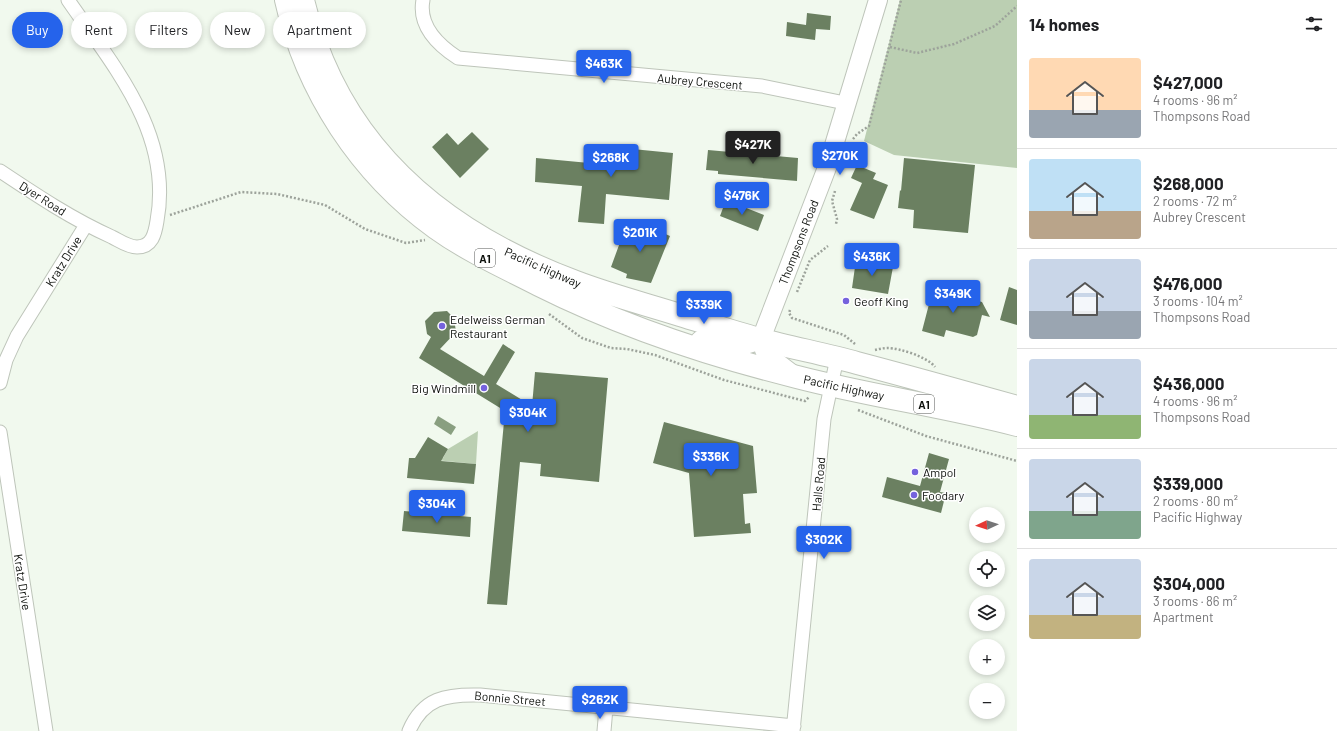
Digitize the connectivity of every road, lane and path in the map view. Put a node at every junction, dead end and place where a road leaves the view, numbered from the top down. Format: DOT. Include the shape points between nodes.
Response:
graph roads {
  1 [pos="68,0"];
  2 [pos="286,0"];
  3 [pos="303,0"];
  4 [pos="423,0"];
  5 [pos="878,0"];
  6 [pos="902,0"];
  7 [pos="1017,6"];
  8 [pos="890,47"];
  9 [pos="846,103"];
  10 [pos="851,144"];
  11 [pos="0,170"];
  12 [pos="837,187"];
  13 [pos="158,219"];
  14 [pos="836,224"];
  15 [pos="86,225"];
  16 [pos="432,239"];
  17 [pos="828,246"];
  18 [pos="795,296"];
  19 [pos="792,303"];
  20 [pos="549,314"];
  21 [pos="651,333"];
  22 [pos="761,340"];
  23 [pos="858,347"];
  24 [pos="870,350"];
  25 [pos="838,358"];
  26 [pos="937,370"];
  27 [pos="798,378"];
  28 [pos="0,383"];
  29 [pos="831,385"];
  30 [pos="805,400"];
  31 [pos="1017,407"];
  32 [pos="855,408"];
  33 [pos="1017,425"];
  34 [pos="0,432"];
  35 [pos="1017,461"];
  36 [pos="606,708"];
  37 [pos="794,729"];
  38 [pos="46,731"];
  39 [pos="409,731"];
  40 [pos="604,731"];
  1 -- 13 [label="street, Dyer Road" via="128,88 151,134 159,179"];
  2 -- 21 [label="highway, Pacific Highway / A1" via="311,75 341,130 367,164 402,200 438,229 482,257 554,293"];
  3 -- 22 [label="highway, Pacific Highway / A1" via="326,69 354,120 398,175 442,212 525,261 574,282"];
  4 -- 9 [label="street, Aubrey Crescent" via="421,10 426,26 440,44 458,58 762,86"];
  5 -- 9 [label="street, Thompsons Road"];
  6 -- 8 [label="path"];
  7 -- 8 [label="path" via="995,26 954,44 917,53"];
  8 -- 10 [label="path" via="869,126 854,137"];
  9 -- 22 [label="street, Thompsons Road" via="828,165"];
  11 -- 15 [label="street, Dyer Road"];
  12 -- 14 [label="path" via="832,201"];
  13 -- 15 [label="street, Dyer Road" via="154,236 150,243 144,246 130,246"];
  13 -- 16 [label="path" via="241,192 277,194 325,205 365,229 406,243"];
  15 -- 28 [label="street, Kratz Drive" via="17,336 6,360"];
  17 -- 18 [label="path" via="810,260"];
  19 -- 23 [label="path" via="789,313 792,318 844,335"];
  20 -- 30 [label="path" via="582,338 611,348 655,355 724,380"];
  21 -- 22 [label="street, Pacific Highway" via="733,347 746,346"];
  21 -- 27 [label="highway, Pacific Highway / A1"];
  22 -- 25 [label="highway, Pacific Highway / A1"];
  22 -- 27 [label="street" via="766,354"];
  24 -- 26 [label="path" via="890,348 921,356 930,360"];
  25 -- 29 [label="street, Halls Road"];
  25 -- 31 [label="highway, Pacific Highway / A1"];
  27 -- 29 [label="highway, Pacific Highway / A1"];
  29 -- 33 [label="highway, Pacific Highway / A1"];
  29 -- 37 [label="street, Halls Road" via="824,419"];
  32 -- 35 [label="path" via="926,436"];
  34 -- 38 [label="street, Kratz Drive"];
  36 -- 37 [label="street, Bonnie Street"];
  36 -- 39 [label="street, Bonnie Street" via="480,694 448,696 425,707 417,715"];
  36 -- 40 [label="street"];
}
